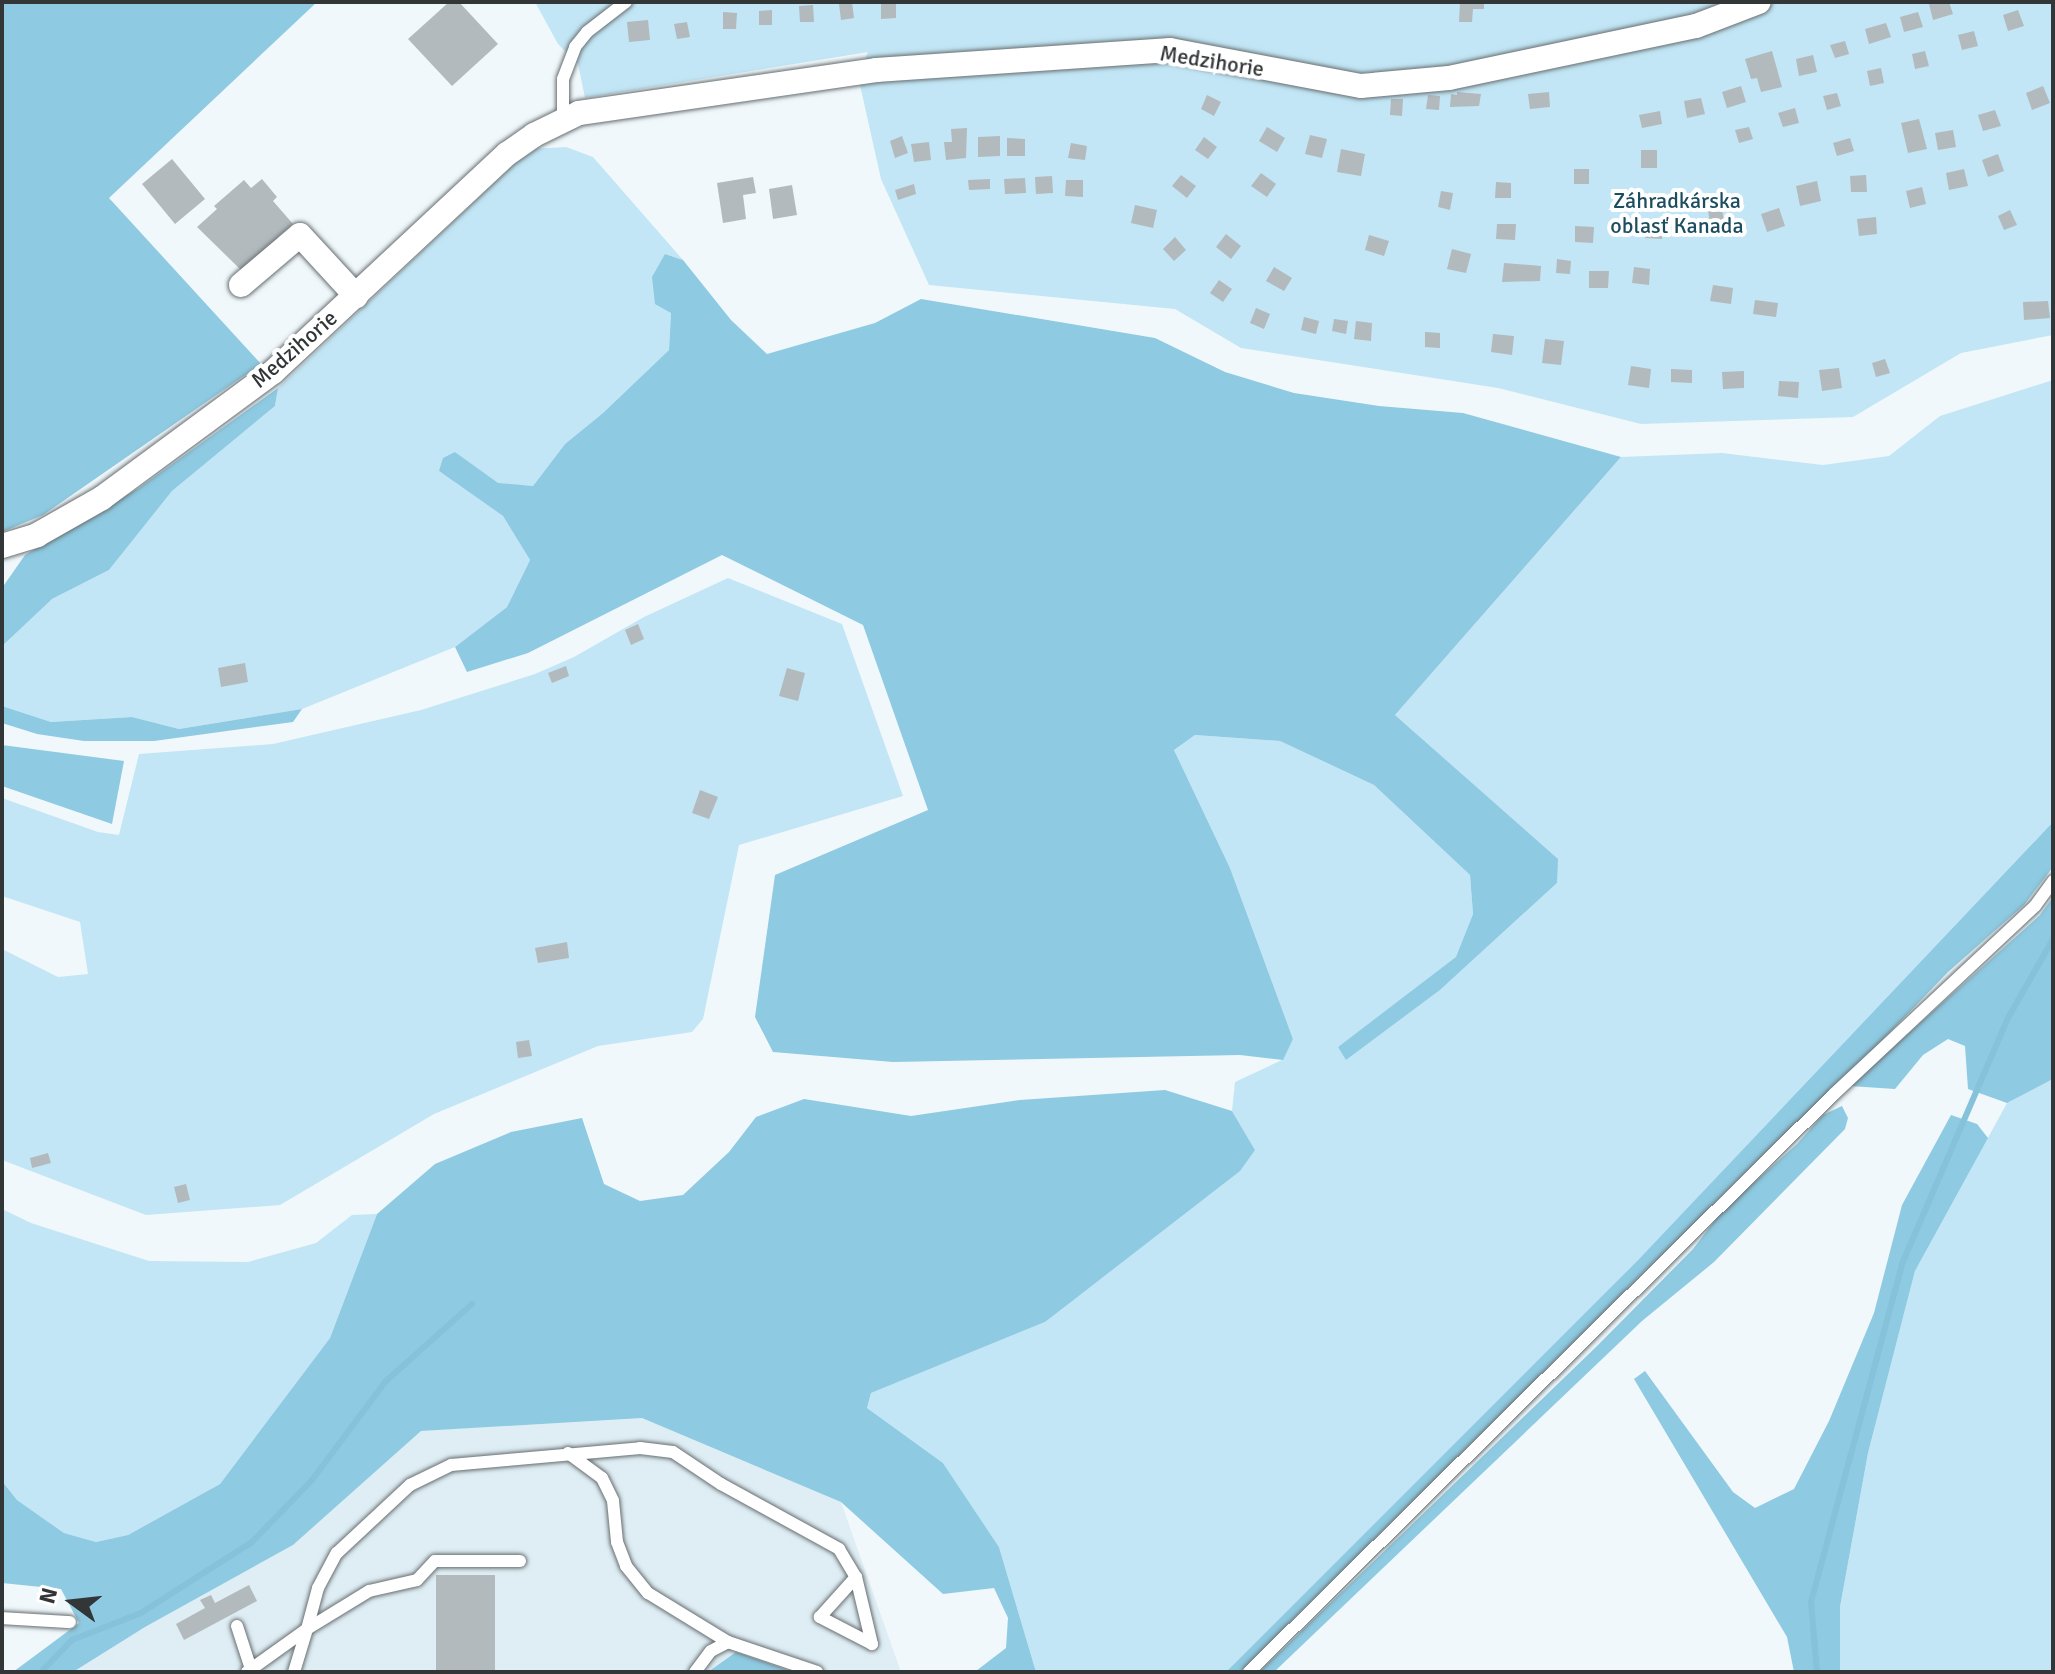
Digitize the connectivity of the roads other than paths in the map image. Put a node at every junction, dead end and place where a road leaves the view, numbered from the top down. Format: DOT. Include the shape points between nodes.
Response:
graph roads {
  1 [pos="626,2"];
  2 [pos="1759,2"];
  3 [pos="563,119"];
  4 [pos="241,285"];
  5 [pos="356,296"];
  6 [pos="2,546"];
  7 [pos="2053,881"];
  8 [pos="568,1453"];
  9 [pos="520,1561"];
  10 [pos="856,1577"];
  11 [pos="2,1618"];
  12 [pos="70,1622"];
  13 [pos="237,1626"];
  14 [pos="307,1629"];
  15 [pos="728,1642"];
  16 [pos="249,1670"];
  17 [pos="294,1672"];
  18 [pos="695,1672"];
  19 [pos="817,1672"];
  20 [pos="1249,1672"];
  1 -- 3 [label="lane" via="575,47 563,79"];
  2 -- 3 [label="street, Medzihorie" via="1696,26 1449,78 1361,86 1170,50 876,70"];
  3 -- 5 [label="street, Medzihorie" via="507,154"];
  4 -- 5 [label="street" via="300,235"];
  5 -- 6 [label="street, Medzihorie" via="273,372 102,498 37,535"];
  7 -- 20 [label="lane" via="2035,906 1834,1094"];
  8 -- 10 [label="lane" via="640,1448 673,1452 839,1549"];
  8 -- 14 [label="lane" via="451,1465 410,1485 337,1553 318,1588"];
  8 -- 15 [label="lane" via="602,1478 613,1501 617,1542 626,1566 648,1593"];
  9 -- 14 [label="lane" via="435,1561 417,1580 369,1591"];
  10 -- 10 [label="lane" via="820,1617 872,1644 865,1609"];
  11 -- 12 [label="lane"];
  13 -- 16 [label="lane"];
  14 -- 16 [label="lane"];
  14 -- 17 [label="lane"];
  15 -- 18 [label="lane" via="711,1651"];
  15 -- 19 [label="lane"];
}
